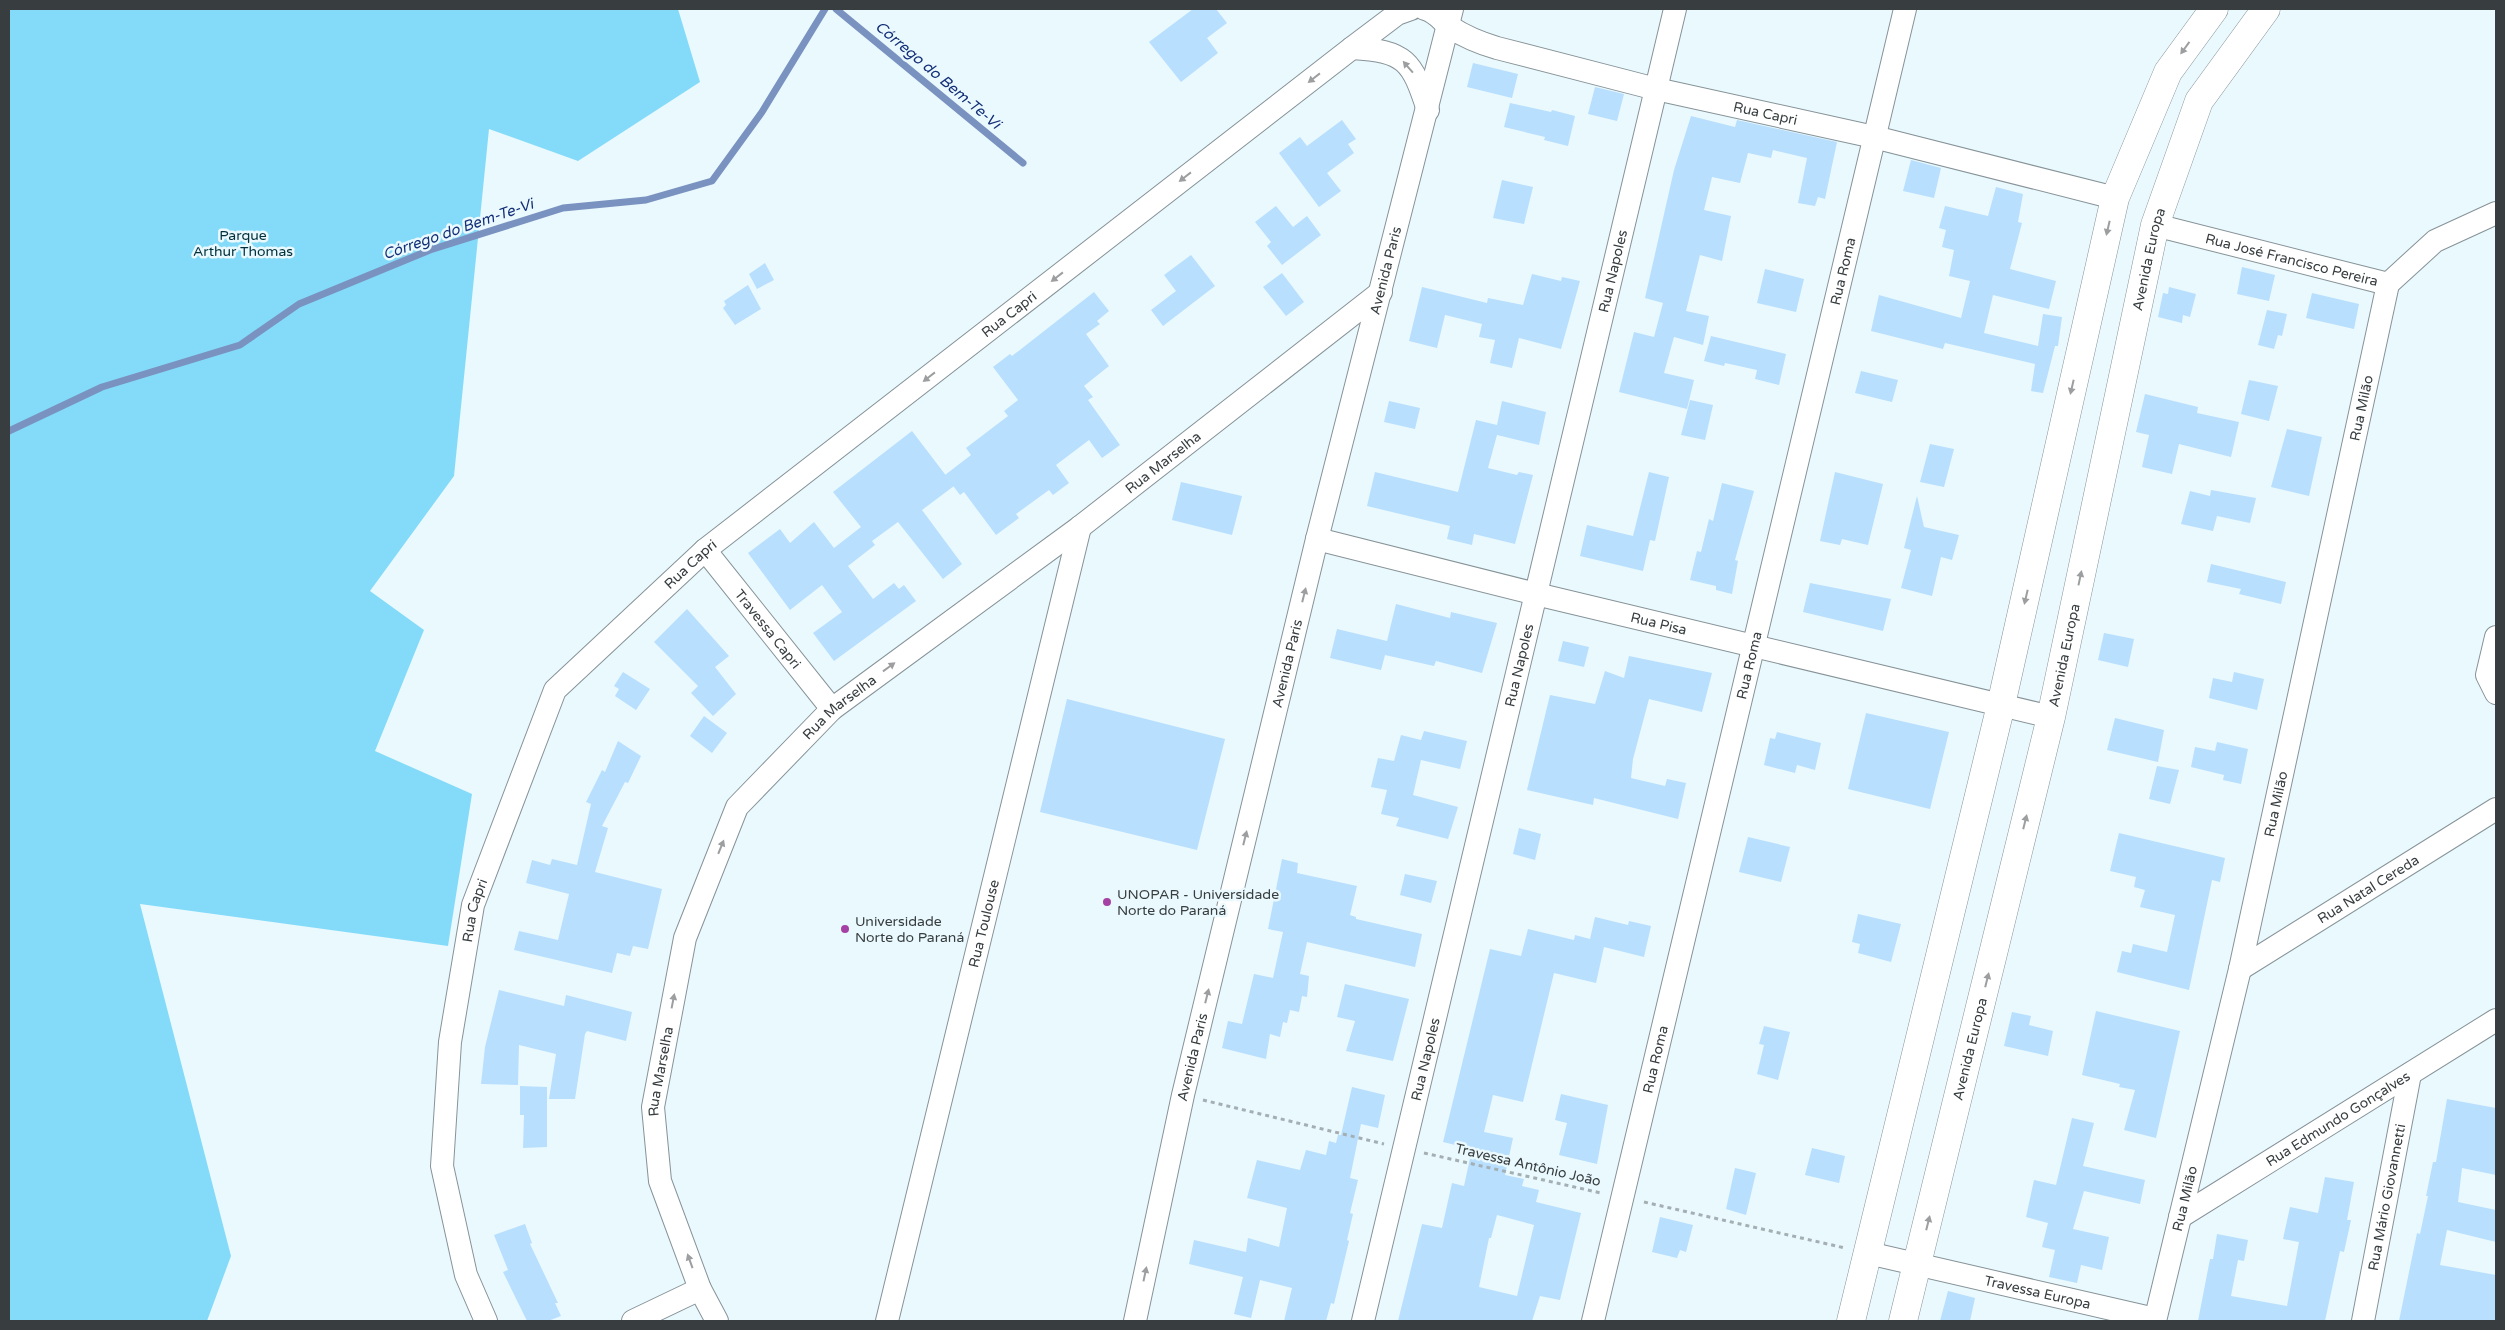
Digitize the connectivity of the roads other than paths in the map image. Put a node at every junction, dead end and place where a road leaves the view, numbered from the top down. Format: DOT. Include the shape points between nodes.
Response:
graph roads {
  1 [pos="1412,9"];
  2 [pos="1425,9"];
  3 [pos="1675,9"];
  4 [pos="1905,9"];
  5 [pos="2214,9"];
  6 [pos="2266,9"];
  7 [pos="1450,17"];
  8 [pos="1352,48"];
  9 [pos="1656,89"];
  10 [pos="1428,110"];
  11 [pos="1874,137"];
  12 [pos="2115,198"];
  13 [pos="2496,213"];
  14 [pos="2155,225"];
  15 [pos="2388,284"];
  16 [pos="1381,292"];
  17 [pos="1080,527"];
  18 [pos="1317,539"];
  19 [pos="705,550"];
  20 [pos="1536,594"];
  21 [pos="2496,637"];
  22 [pos="1754,646"];
  23 [pos="2496,693"];
  24 [pos="2001,705"];
  25 [pos="832,709"];
  26 [pos="2051,717"];
  27 [pos="2496,809"];
  28 [pos="2240,969"];
  29 [pos="2496,1020"];
  30 [pos="2410,1074"];
  31 [pos="2180,1217"];
  32 [pos="1868,1253"];
  33 [pos="1918,1264"];
  34 [pos="700,1289"];
  35 [pos="2155,1320"];
  36 [pos="486,1321"];
  37 [pos="633,1321"];
  38 [pos="718,1321"];
  39 [pos="887,1321"];
  40 [pos="1135,1321"];
  41 [pos="1364,1321"];
  42 [pos="1594,1321"];
  43 [pos="1851,1321"];
  44 [pos="1903,1321"];
  45 [pos="2362,1321"];
  1 -- 8 [label="street, Rua Capri" via="1397,14"];
  2 -- 7 [label="street, Rua Capri"];
  3 -- 9 [label="street, Rua Napoles"];
  4 -- 11 [label="street, Rua Roma"];
  5 -- 12 [label="main road, one-way" via="2168,72"];
  6 -- 14 [label="main road, Avenida Europa" via="2199,101"];
  7 -- 9 [label="street, Rua Capri" via="1471,39 1496,48"];
  7 -- 10 [label="street, Avenida Paris"];
  10 -- 8 [label="street, one-way" via="1418,78 1407,63 1393,54 1375,49"];
  8 -- 19 [label="street, Rua Capri, one-way"];
  9 -- 11 [label="street, Rua Capri"];
  9 -- 20 [label="street, Rua Napoles"];
  10 -- 16 [label="street, Avenida Paris"];
  11 -- 12 [label="street, Rua Capri"];
  11 -- 22 [label="street, Rua Roma"];
  12 -- 24 [label="main road, one-way"];
  13 -- 15 [label="street, Rua José Francisco Pereira" via="2435,240"];
  14 -- 15 [label="street, Rua José Francisco Pereira"];
  26 -- 14 [label="main road, Avenida Europa, one-way"];
  15 -- 28 [label="street, Rua Milão"];
  16 -- 17 [label="street, Rua Marselha"];
  16 -- 18 [label="street, Avenida Paris"];
  25 -- 17 [label="street, Rua Marselha, one-way"];
  17 -- 39 [label="street, Rua Toulouse"];
  18 -- 20 [label="street, Rua Pisa"];
  40 -- 18 [label="street, Avenida Paris, one-way" via="1183,1095"];
  19 -- 25 [label="street, Travessa Capri"];
  19 -- 36 [label="street, Rua Capri" via="555,690 473,905 450,1042 442,1166 466,1275"];
  20 -- 22 [label="street, Rua Pisa"];
  20 -- 41 [label="street, Rua Napoles"];
  21 -- 23 [label="street" via="2487,675"];
  22 -- 24 [label="street, Rua Pisa"];
  22 -- 42 [label="street, Rua Roma"];
  24 -- 26 [label="street, Rua Pisa"];
  24 -- 32 [label="main road"];
  34 -- 25 [label="street, Rua Marselha, one-way" via="660,1182 653,1108 685,938 737,808"];
  33 -- 26 [label="main road, Avenida Europa, one-way"];
  27 -- 28 [label="street, Rua Natal Cereda"];
  28 -- 31 [label="street, Rua Milão"];
  29 -- 30 [label="street, Rua Edmundo Gonçalves"];
  30 -- 31 [label="street, Rua Edmundo Gonçalves"];
  30 -- 45 [label="street, Rua Mário Giovannetti"];
  31 -- 35 [label="street, Rua Milão"];
  32 -- 33 [label="street, Travessa Europa"];
  32 -- 43 [label="main road"];
  33 -- 35 [label="street, Travessa Europa"];
  33 -- 44 [label="main road, Avenida Europa"];
  34 -- 37 [label="street"];
  34 -- 38 [label="street, Rua Marselha"];
}
